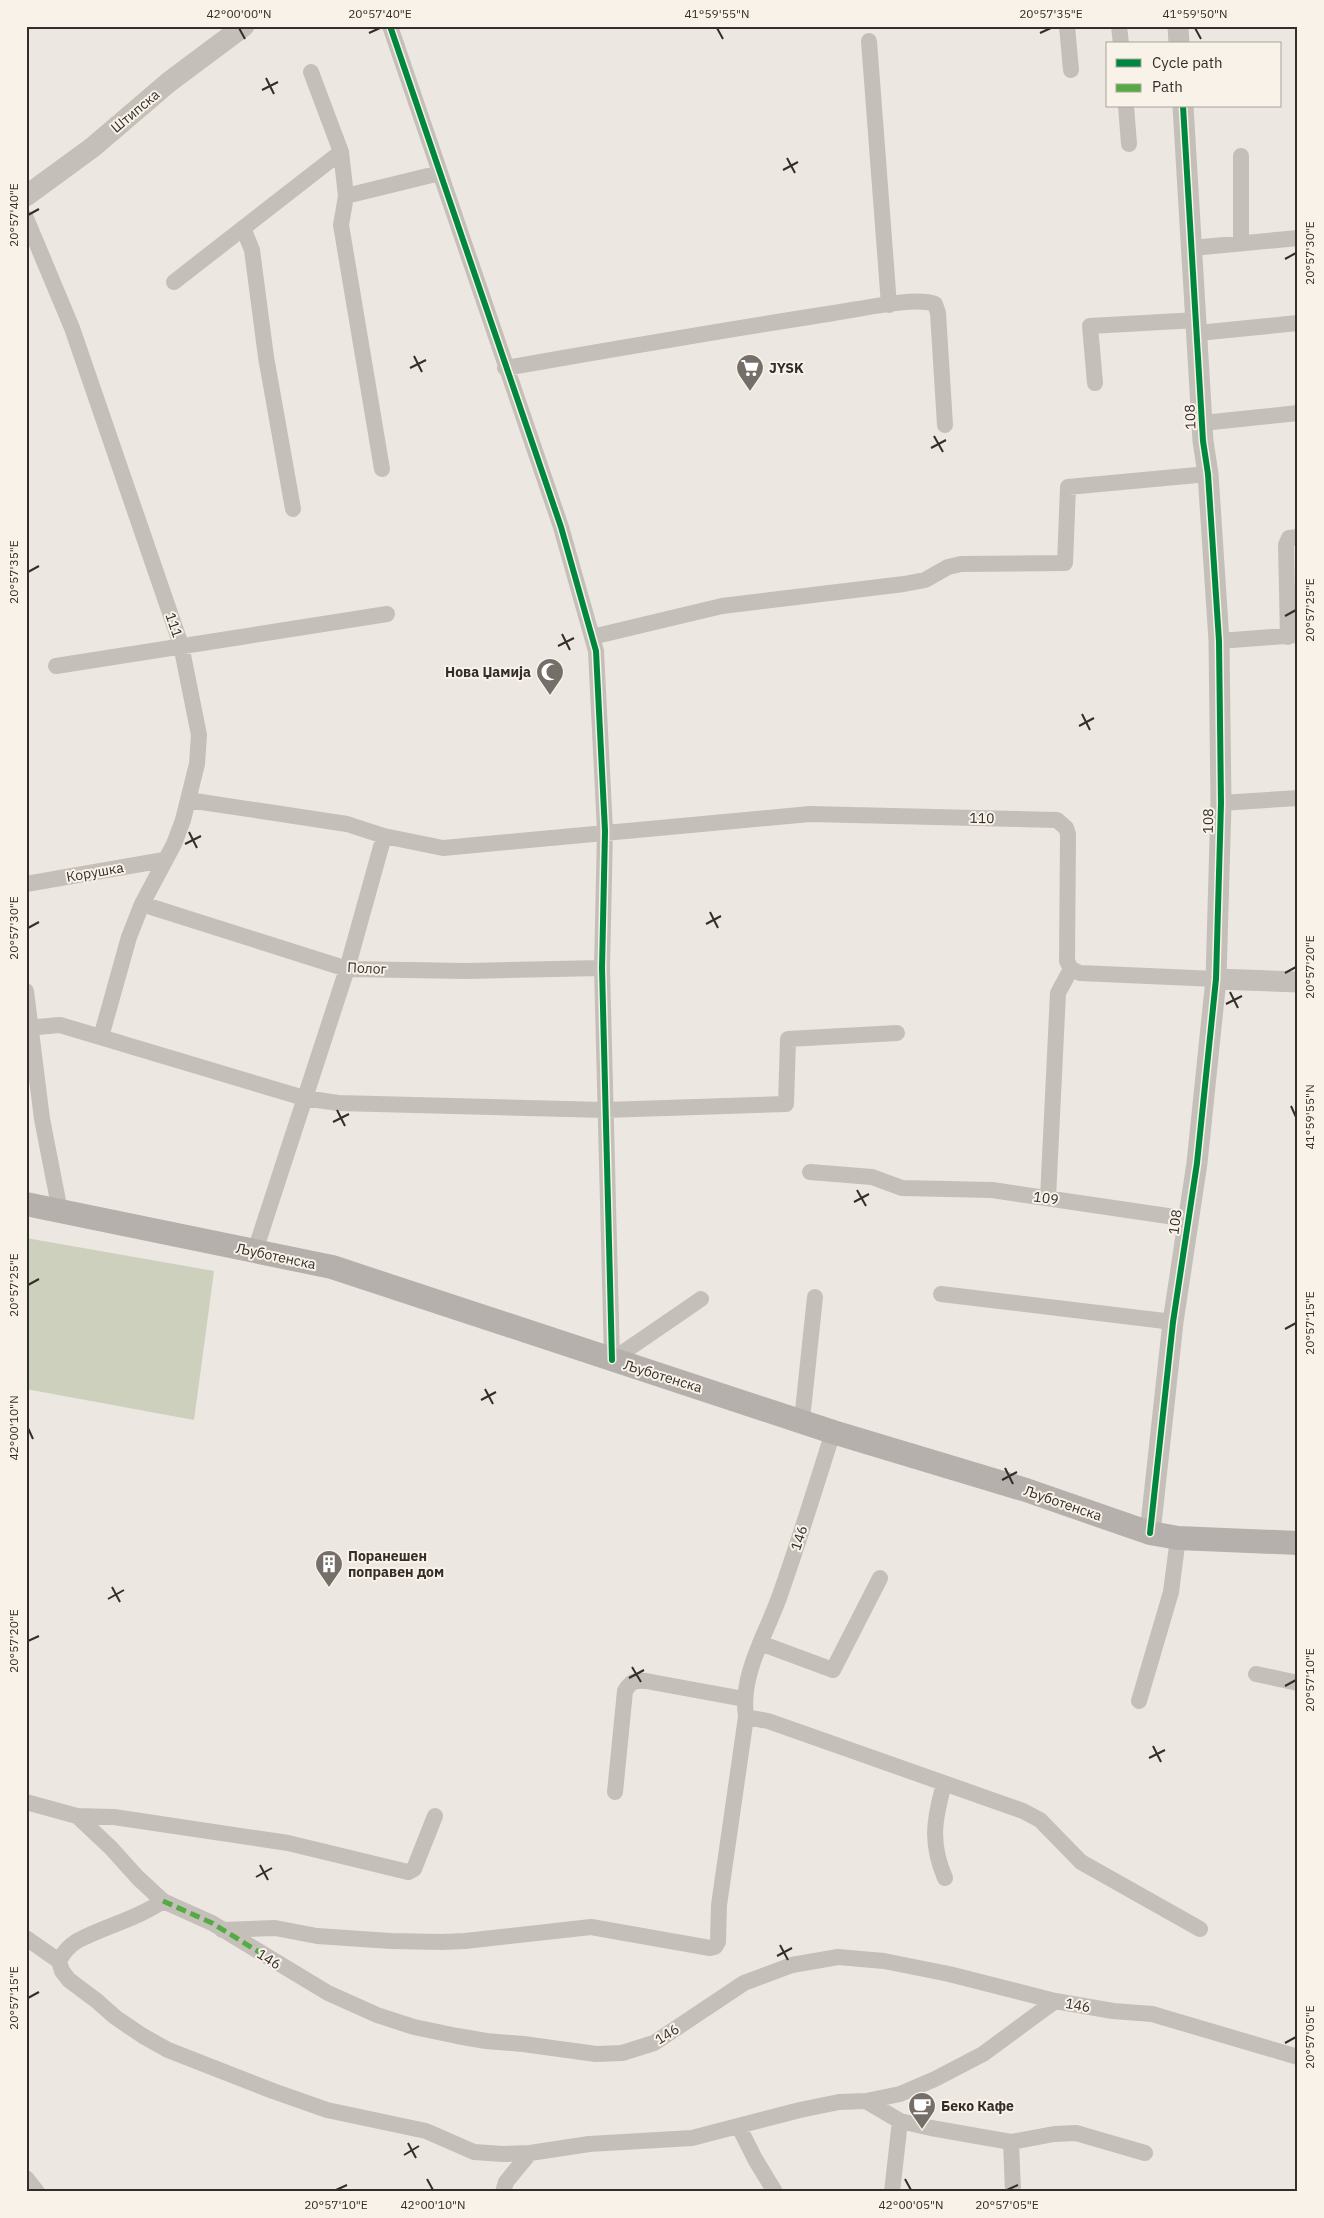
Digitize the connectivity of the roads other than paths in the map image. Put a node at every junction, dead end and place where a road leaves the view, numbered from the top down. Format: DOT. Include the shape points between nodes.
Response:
graph roads {
  1 [pos="244,26"];
  2 [pos="390,26"];
  3 [pos="1067,26"];
  4 [pos="1119,26"];
  5 [pos="1178,26"];
  6 [pos="869,41"];
  7 [pos="1121,42"];
  8 [pos="1179,42"];
  9 [pos="1071,70"];
  10 [pos="310,72"];
  11 [pos="1126,108"];
  12 [pos="1183,108"];
  13 [pos="1129,144"];
  14 [pos="340,152"];
  15 [pos="1241,156"];
  16 [pos="440,173"];
  17 [pos="26,196"];
  18 [pos="346,196"];
  19 [pos="26,218"];
  20 [pos="243,228"];
  21 [pos="1298,238"];
  22 [pos="1241,243"];
  23 [pos="1192,248"];
  24 [pos="174,282"];
  25 [pos="890,305"];
  26 [pos="1298,323"];
  27 [pos="1198,327"];
  28 [pos="505,368"];
  29 [pos="1095,383"];
  30 [pos="1298,413"];
  31 [pos="1203,423"];
  32 [pos="945,425"];
  33 [pos="382,469"];
  34 [pos="1208,474"];
  35 [pos="293,509"];
  36 [pos="1298,537"];
  37 [pos="387,614"];
  38 [pos="1293,636"];
  39 [pos="592,637"];
  40 [pos="1219,641"];
  41 [pos="181,645"];
  42 [pos="56,666"];
  43 [pos="1298,798"];
  44 [pos="188,800"];
  45 [pos="1221,803"];
  46 [pos="605,831"];
  47 [pos="384,836"];
  48 [pos="164,860"];
  49 [pos="26,884"];
  50 [pos="142,904"];
  51 [pos="602,968"];
  52 [pos="348,969"];
  53 [pos="1071,969"];
  54 [pos="1216,979"];
  55 [pos="1298,982"];
  56 [pos="26,992"];
  57 [pos="28,1028"];
  58 [pos="897,1033"];
  59 [pos="101,1037"];
  60 [pos="304,1098"];
  61 [pos="605,1110"];
  62 [pos="810,1172"];
  63 [pos="1048,1198"];
  64 [pos="26,1204"];
  65 [pos="60,1211"];
  66 [pos="1188,1219"];
  67 [pos="255,1251"];
  68 [pos="941,1294"];
  69 [pos="815,1297"];
  70 [pos="701,1299"];
  71 [pos="1173,1322"];
  72 [pos="612,1360"];
  73 [pos="802,1420"];
  74 [pos="833,1432"];
  75 [pos="1150,1533"];
  76 [pos="1178,1538"];
  77 [pos="1298,1543"];
  78 [pos="880,1578"];
  79 [pos="760,1643"];
  80 [pos="1256,1674"];
  81 [pos="1298,1683"];
  82 [pos="744,1700"];
  83 [pos="1139,1701"];
  84 [pos="746,1717"];
  85 [pos="944,1784"];
  86 [pos="615,1792"];
  87 [pos="26,1802"];
  88 [pos="77,1816"];
  89 [pos="434,1816"];
  90 [pos="945,1878"];
  91 [pos="163,1900"];
  92 [pos="1200,1929"];
  93 [pos="222,1930"];
  94 [pos="26,1938"];
  95 [pos="59,1961"];
  96 [pos="1055,2000"];
  97 [pos="1298,2057"];
  98 [pos="866,2101"];
  99 [pos="900,2122"];
  100 [pos="739,2127"];
  101 [pos="1011,2142"];
  102 [pos="530,2153"];
  103 [pos="1145,2153"];
  104 [pos="26,2178"];
  105 [pos="37,2192"];
  106 [pos="503,2192"];
  107 [pos="775,2192"];
  108 [pos="892,2192"];
  109 [pos="1013,2192"];
  1 -- 17 [label="street, Штипска" via="169,82 93,147"];
  2 -- 16 [label="street"];
  3 -- 9 [label="street"];
  4 -- 7 [label="street"];
  5 -- 8 [label="street"];
  6 -- 25 [label="street"];
  10 -- 14 [label="street"];
  11 -- 13 [label="street"];
  12 -- 23 [label="street, 108"];
  14 -- 18 [label="street"];
  14 -- 20 [label="street"];
  15 -- 22 [label="street"];
  16 -- 18 [label="street"];
  16 -- 28 [label="street"];
  18 -- 33 [label="street" via="341,225"];
  19 -- 41 [label="street, 111" via="75,337"];
  20 -- 24 [label="street"];
  20 -- 35 [label="street" via="252,250 266,357"];
  21 -- 22 [label="street"];
  22 -- 23 [label="street"];
  23 -- 27 [label="street, 108"];
  25 -- 28 [label="street" via="702,333"];
  25 -- 32 [label="street" via="928,301 934,304 938,313"];
  26 -- 27 [label="street"];
  27 -- 29 [label="street" via="1090,326"];
  27 -- 31 [label="street, 108"];
  28 -- 39 [label="street" via="561,527"];
  30 -- 31 [label="street"];
  31 -- 34 [label="street, 108"];
  34 -- 39 [label="street" via="1068,487 1065,563 961,564 948,567 925,580 722,606"];
  34 -- 40 [label="street, 108"];
  36 -- 38 [label="street" via="1290,538 1286,545"];
  37 -- 41 [label="street"];
  38 -- 40 [label="street"];
  39 -- 46 [label="street" via="596,651"];
  40 -- 45 [label="street, 108"];
  41 -- 42 [label="street"];
  41 -- 44 [label="street, 111" via="200,735"];
  43 -- 45 [label="street"];
  44 -- 47 [label="street" via="347,824"];
  44 -- 48 [label="street, 111" via="177,836"];
  45 -- 54 [label="street, 108"];
  46 -- 47 [label="street" via="443,848"];
  46 -- 51 [label="street"];
  46 -- 53 [label="street, 110" via="810,814 1057,820 1068,834 1067,961"];
  47 -- 52 [label="street"];
  48 -- 49 [label="street, Корушка"];
  48 -- 50 [label="street, 111"];
  50 -- 52 [label="street, Полог"];
  50 -- 59 [label="street, 111" via="129,937"];
  51 -- 52 [label="street, Полог"];
  51 -- 61 [label="street"];
  52 -- 60 [label="street"];
  53 -- 54 [label="street" via="1080,973"];
  53 -- 63 [label="street" via="1058,993"];
  54 -- 55 [label="street"];
  54 -- 66 [label="street, 108"];
  56 -- 57 [label="street"];
  57 -- 59 [label="street" via="60,1025"];
  57 -- 65 [label="street"];
  58 -- 61 [label="street" via="788,1039 786,1104"];
  59 -- 60 [label="street"];
  60 -- 61 [label="street" via="338,1103"];
  60 -- 67 [label="street"];
  61 -- 72 [label="street"];
  62 -- 63 [label="street, 109" via="872,1177 902,1188 992,1190"];
  63 -- 66 [label="street, 109"];
  64 -- 65 [label="main road, Љуботенска"];
  65 -- 67 [label="main road, Љуботенска"];
  66 -- 71 [label="street, 108"];
  67 -- 72 [label="main road, Љуботенска" via="332,1267"];
  68 -- 71 [label="street"];
  69 -- 73 [label="street"];
  70 -- 72 [label="street"];
  71 -- 75 [label="street, 108"];
  72 -- 73 [label="main road, Љуботенска"];
  73 -- 74 [label="main road, Љуботенска"];
  74 -- 75 [label="main road, Љуботенска" via="1026,1490"];
  74 -- 79 [label="street, 146" via="779,1599"];
  75 -- 76 [label="main road, Љуботенска"];
  76 -- 77 [label="main road, Љуботенска"];
  76 -- 83 [label="street" via="1171,1592"];
  78 -- 79 [label="street" via="833,1670"];
  79 -- 82 [label="street, 146"];
  80 -- 81 [label="street"];
  82 -- 84 [label="street, 146"];
  82 -- 86 [label="street" via="646,1681 630,1683 625,1691"];
  84 -- 85 [label="street" via="768,1721"];
  84 -- 93 [label="street, 146" via="715,1947 591,1927 442,1942 317,1936 275,1928"];
  85 -- 90 [label="street" via="935,1836 937,1860"];
  85 -- 92 [label="street" via="1040,1820 1081,1862"];
  87 -- 88 [label="street, 146"];
  88 -- 89 [label="street, 146" via="114,1817 288,1843 408,1872 414,1869"];
  88 -- 91 [label="street, 146"];
  91 -- 93 [label="street, 146"];
  91 -- 95 [label="street" via="134,1918 76,1942"];
  93 -- 96 [label="street, 146" via="306,1980 377,2015 414,2027 486,2041 596,2054 622,2053 654,2043 744,1983 792,1965 838,1957 884,1961 940,1972"];
  94 -- 95 [label="street"];
  95 -- 102 [label="street" via="69,1980 122,2022 168,2050 327,2110 426,2131 474,2152"];
  96 -- 97 [label="street, 146" via="1113,2011 1152,2014"];
  96 -- 98 [label="street" via="984,2054 900,2094"];
  98 -- 99 [label="street"];
  98 -- 100 [label="street" via="838,2102"];
  99 -- 101 [label="street"];
  99 -- 108 [label="street"];
  100 -- 102 [label="street" via="692,2138 589,2144"];
  100 -- 107 [label="street"];
  101 -- 103 [label="street" via="1076,2133"];
  101 -- 109 [label="street"];
  102 -- 106 [label="street" via="506,2182"];
  104 -- 105 [label="street"];
}
